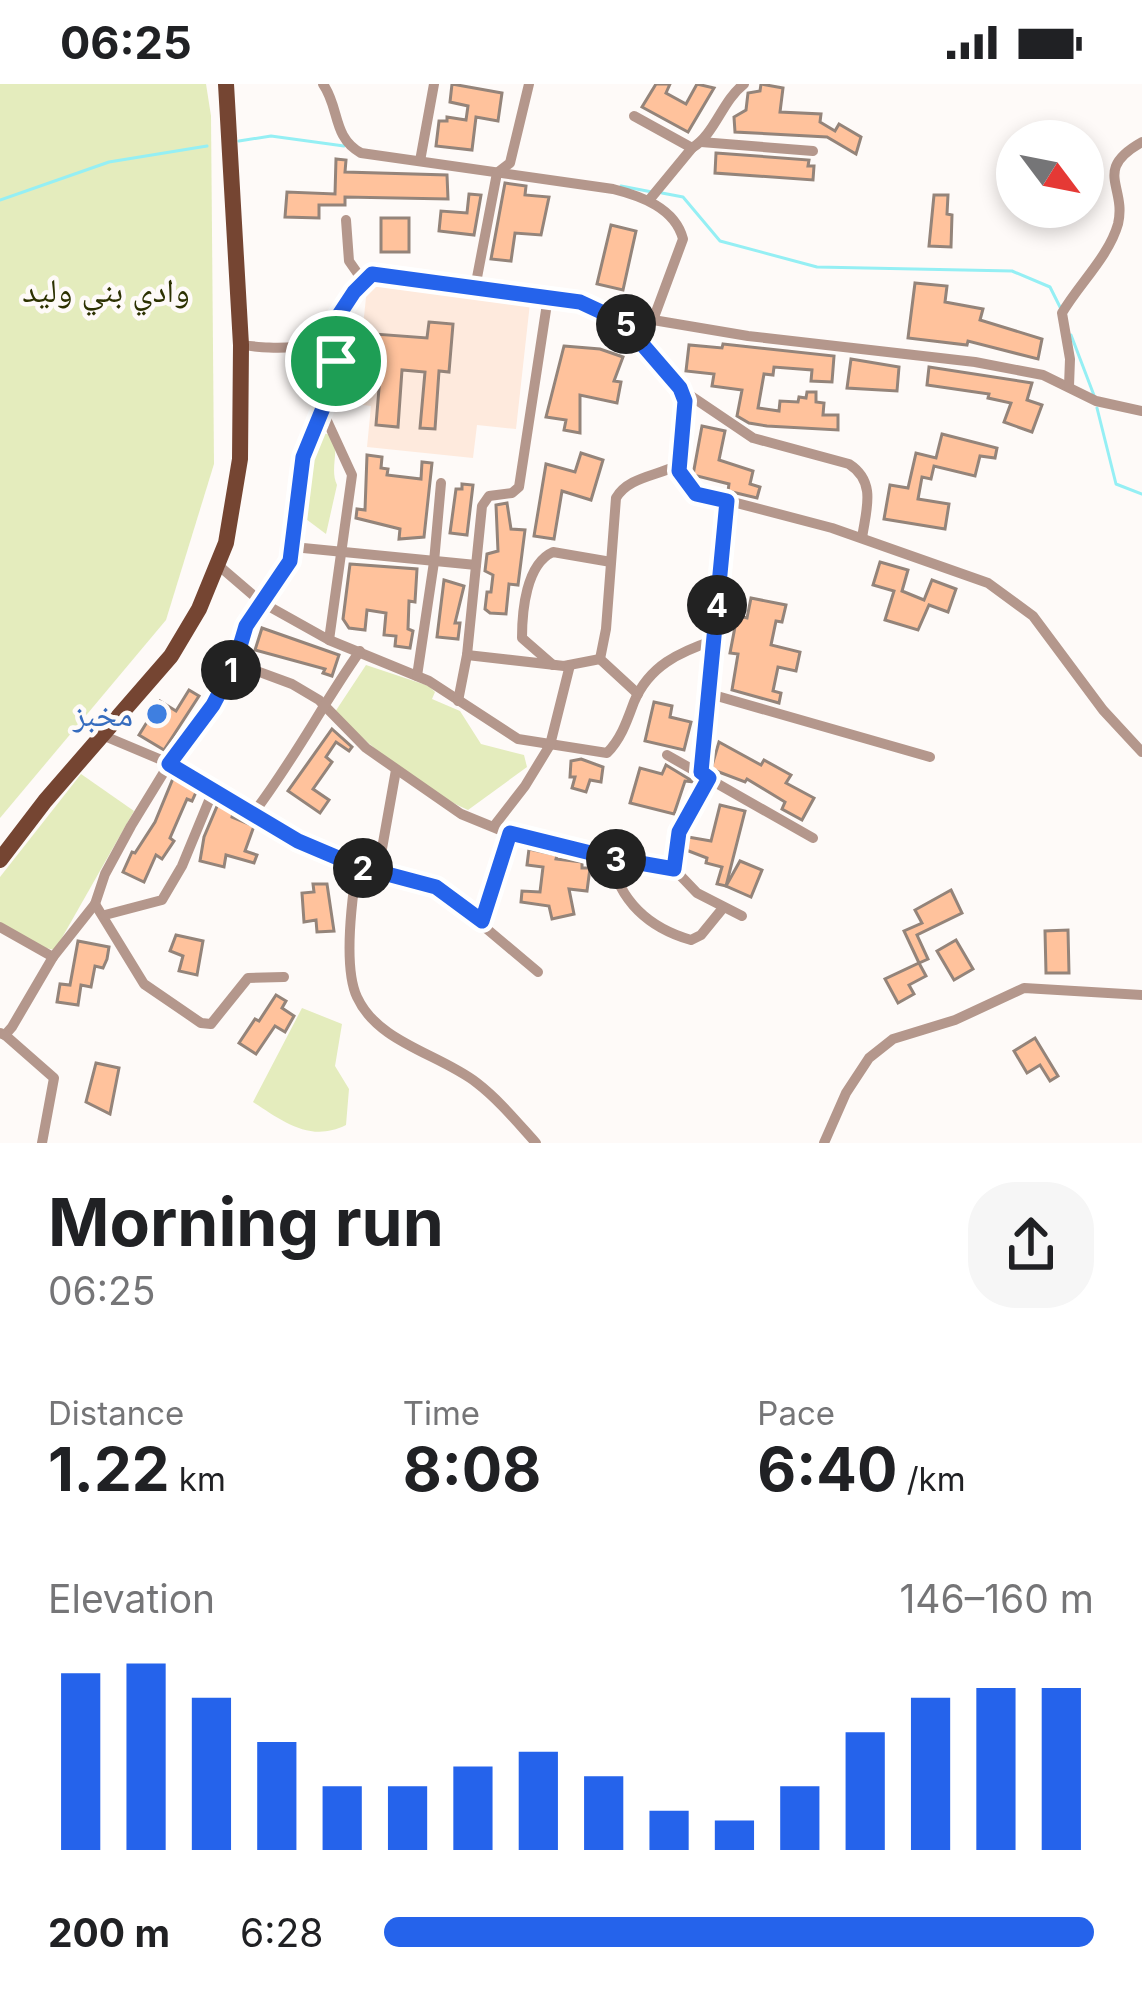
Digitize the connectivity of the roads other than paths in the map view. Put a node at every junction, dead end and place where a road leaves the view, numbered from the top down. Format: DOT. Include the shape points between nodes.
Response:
graph roads {
  1 [pos="226,84"];
  2 [pos="323,84"];
  3 [pos="434,84"];
  4 [pos="529,84"];
  5 [pos="744,84"];
  6 [pos="634,116"];
  7 [pos="1142,142"];
  8 [pos="696,145"];
  9 [pos="813,151"];
  10 [pos="420,161"];
  11 [pos="497,172"];
  12 [pos="650,199"];
  13 [pos="346,220"];
  14 [pos="363,281"];
  15 [pos="475,287"];
  16 [pos="548,297"];
  17 [pos="653,320"];
  18 [pos="623,322"];
  19 [pos="327,333"];
  20 [pos="242,345"];
  21 [pos="1069,386"];
  22 [pos="680,388"];
  23 [pos="1142,411"];
  24 [pos="323,412"];
  25 [pos="678,465"];
  26 [pos="440,483"];
  27 [pos="727,501"];
  28 [pos="862,538"];
  29 [pos="293,547"];
  30 [pos="341,553"];
  31 [pos="434,562"];
  32 [pos="611,562"];
  33 [pos="476,565"];
  34 [pos="218,566"];
  35 [pos="261,602"];
  36 [pos="329,640"];
  37 [pos="715,640"];
  38 [pos="360,651"];
  39 [pos="467,655"];
  40 [pos="600,659"];
  41 [pos="235,663"];
  42 [pos="553,665"];
  43 [pos="570,665"];
  44 [pos="417,676"];
  45 [pos="638,694"];
  46 [pos="710,694"];
  47 [pos="458,701"];
  48 [pos="323,704"];
  49 [pos="102,735"];
  50 [pos="550,745"];
  51 [pos="1142,752"];
  52 [pos="667,755"];
  53 [pos="930,758"];
  54 [pos="169,764"];
  55 [pos="396,770"];
  56 [pos="705,775"];
  57 [pos="213,791"];
  58 [pos="252,815"];
  59 [pos="494,826"];
  60 [pos="510,833"];
  61 [pos="813,838"];
  62 [pos="611,858"];
  63 [pos="0,860"];
  64 [pos="357,866"];
  65 [pos="674,869"];
  66 [pos="378,872"];
  67 [pos="95,904"];
  68 [pos="723,908"];
  69 [pos="105,916"];
  70 [pos="742,916"];
  71 [pos="482,921"];
  72 [pos="0,927"];
  73 [pos="53,957"];
  74 [pos="538,972"];
  75 [pos="284,977"];
  76 [pos="1142,995"];
  77 [pos="2,1034"];
  78 [pos="42,1143"];
  79 [pos="536,1143"];
  80 [pos="824,1143"];
  1 -- 20 [label="main road"];
  2 -- 10 [label="street" via="337,128 355,151"];
  3 -- 10 [label="street"];
  4 -- 11 [label="street" via="510,164"];
  5 -- 8 [label="street"];
  6 -- 8 [label="street"];
  7 -- 21 [label="street" via="1117,162 1116,229 1062,313"];
  8 -- 9 [label="street"];
  8 -- 12 [label="street"];
  10 -- 11 [label="street"];
  11 -- 12 [label="street"];
  11 -- 15 [label="street"];
  12 -- 17 [label="street" via="683,239"];
  13 -- 14 [label="street" via="349,261"];
  14 -- 15 [label="street" via="372,274"];
  14 -- 19 [label="street"];
  15 -- 16 [label="street"];
  16 -- 18 [label="street"];
  16 -- 33 [label="street" via="521,481 512,493 484,501"];
  17 -- 18 [label="street"];
  17 -- 21 [label="street" via="975,362"];
  18 -- 22 [label="street"];
  19 -- 20 [label="street" via="291,348"];
  19 -- 24 [label="street" via="339,369"];
  20 -- 34 [label="main road" via="239,475"];
  21 -- 23 [label="street"];
  22 -- 25 [label="street" via="687,415"];
  22 -- 28 [label="street" via="753,438 861,472 868,486"];
  24 -- 29 [label="street" via="303,457"];
  24 -- 30 [label="street" via="352,476"];
  25 -- 27 [label="street" via="691,491"];
  25 -- 32 [label="street" via="621,489"];
  26 -- 31 [label="street"];
  27 -- 28 [label="street"];
  27 -- 37 [label="street"];
  28 -- 51 [label="street" via="1006,594 1033,616"];
  29 -- 30 [label="street"];
  29 -- 35 [label="street"];
  30 -- 31 [label="street"];
  30 -- 36 [label="street"];
  31 -- 33 [label="street"];
  31 -- 44 [label="street"];
  32 -- 40 [label="street"];
  32 -- 42 [label="street" via="553,552 541,560 522,638"];
  33 -- 39 [label="street"];
  34 -- 35 [label="street"];
  34 -- 49 [label="main road" via="171,656"];
  35 -- 36 [label="street"];
  35 -- 41 [label="street"];
  36 -- 38 [label="street"];
  37 -- 45 [label="street" via="669,659"];
  37 -- 46 [label="street"];
  38 -- 44 [label="street"];
  38 -- 48 [label="street"];
  39 -- 42 [label="street"];
  39 -- 47 [label="street"];
  40 -- 43 [label="street"];
  40 -- 45 [label="street"];
  41 -- 48 [label="street"];
  41 -- 54 [label="street"];
  42 -- 43 [label="street"];
  43 -- 50 [label="street"];
  44 -- 47 [label="street"];
  45 -- 50 [label="street" via="607,753"];
  46 -- 53 [label="street"];
  46 -- 56 [label="street"];
  47 -- 50 [label="street" via="518,739"];
  48 -- 55 [label="street"];
  48 -- 58 [label="street"];
  49 -- 54 [label="street"];
  49 -- 63 [label="main road"];
  50 -- 59 [label="street"];
  52 -- 56 [label="street"];
  54 -- 57 [label="street"];
  54 -- 67 [label="street"];
  55 -- 59 [label="street" via="451,809"];
  55 -- 66 [label="street"];
  56 -- 61 [label="street"];
  56 -- 65 [label="street" via="679,832"];
  57 -- 58 [label="street"];
  57 -- 69 [label="street" via="163,900"];
  58 -- 64 [label="street"];
  59 -- 60 [label="street"];
  60 -- 62 [label="street"];
  60 -- 71 [label="street"];
  62 -- 65 [label="street"];
  62 -- 68 [label="street" via="628,903 679,937 701,935"];
  64 -- 66 [label="street"];
  64 -- 79 [label="street" via="352,984 363,1008 478,1084"];
  65 -- 68 [label="street"];
  66 -- 71 [label="street" via="436,887"];
  67 -- 69 [label="street"];
  67 -- 73 [label="street"];
  68 -- 70 [label="street"];
  69 -- 75 [label="street" via="144,984 201,1023 211,1024 248,978"];
  71 -- 74 [label="street"];
  72 -- 73 [label="street"];
  73 -- 77 [label="street"];
  76 -- 80 [label="street" via="1024,988 893,1039 869,1058"];
  77 -- 78 [label="street" via="54,1078"];
}
